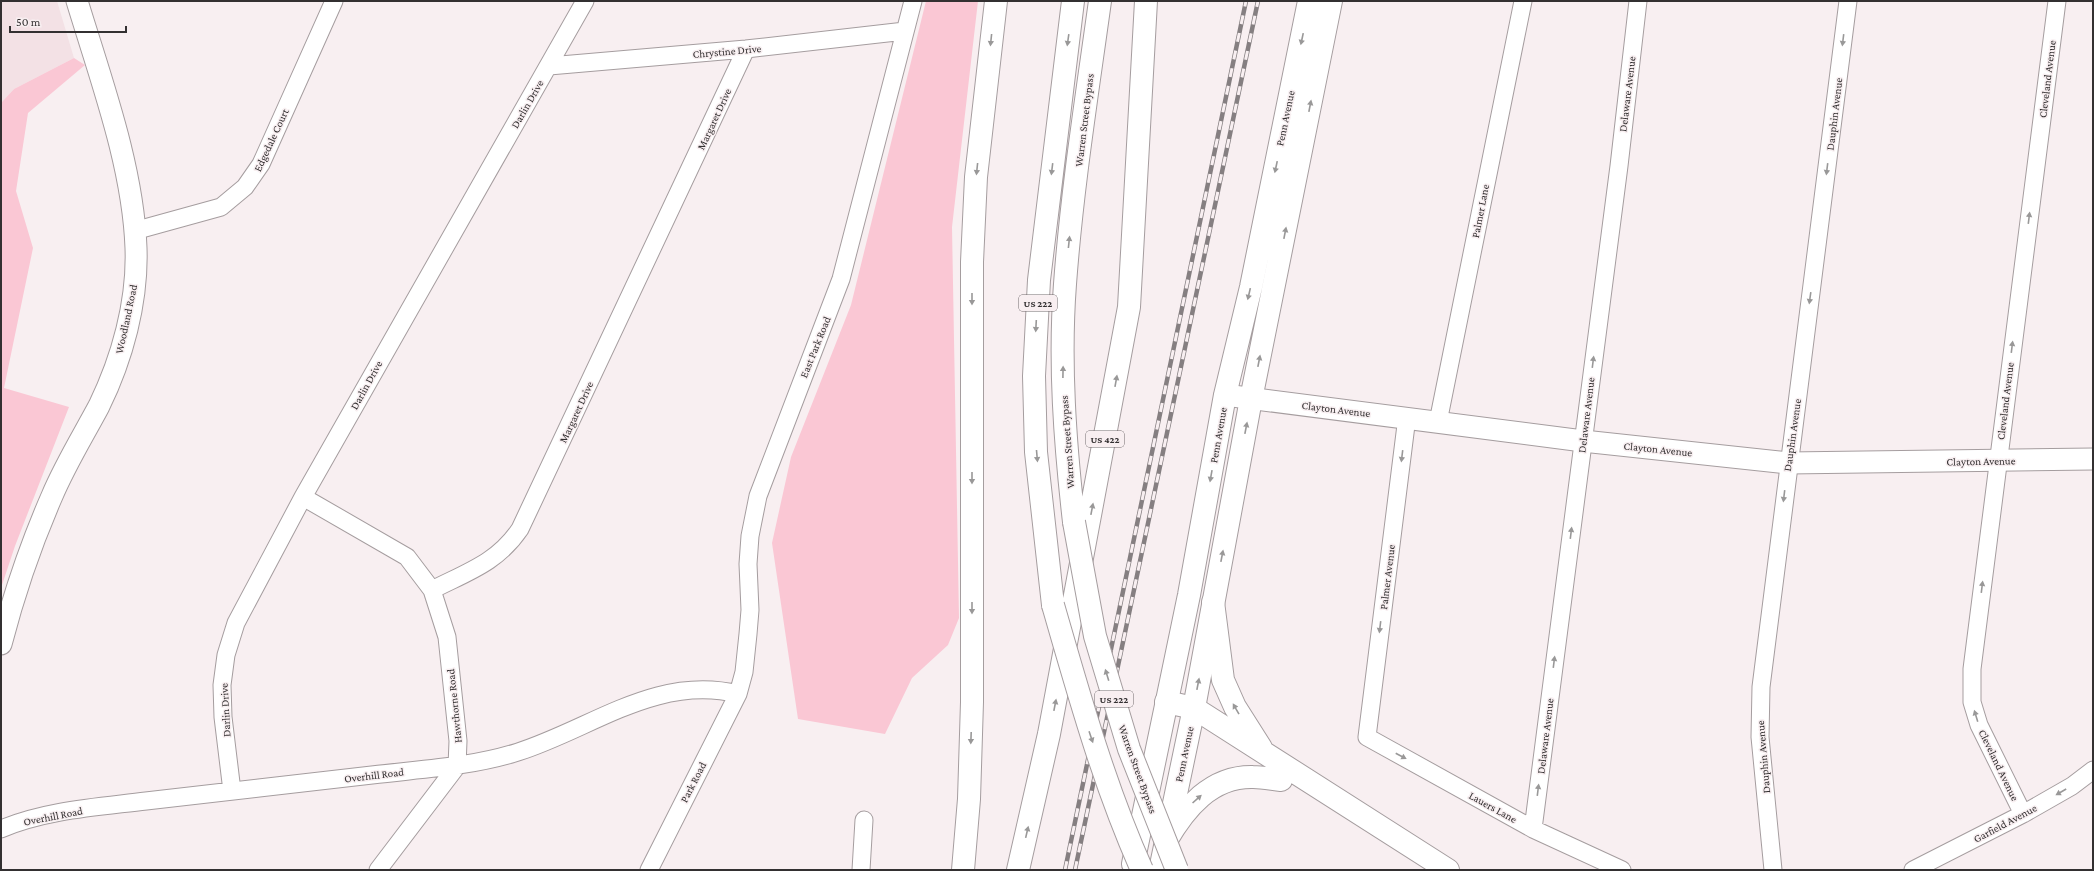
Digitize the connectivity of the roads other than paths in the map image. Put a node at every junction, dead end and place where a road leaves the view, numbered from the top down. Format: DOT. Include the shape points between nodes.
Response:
graph roads {
  1 [pos="77,1"];
  2 [pos="334,1"];
  3 [pos="585,1"];
  4 [pos="913,1"];
  5 [pos="996,1"];
  6 [pos="1073,1"];
  7 [pos="1100,1"];
  8 [pos="1146,1"];
  9 [pos="1309,1"];
  10 [pos="1331,1"];
  11 [pos="1523,1"];
  12 [pos="1638,1"];
  13 [pos="1848,1"];
  14 [pos="2057,1"];
  15 [pos="905,32"];
  16 [pos="746,49"];
  17 [pos="549,66"];
  18 [pos="134,231"];
  19 [pos="1225,395"];
  20 [pos="1251,399"];
  21 [pos="1407,417"];
  22 [pos="1438,422"];
  23 [pos="1583,441"];
  24 [pos="2093,459"];
  25 [pos="1998,461"];
  26 [pos="1788,463"];
  27 [pos="303,497"];
  28 [pos="432,590"];
  29 [pos="1213,602"];
  30 [pos="1,644"];
  31 [pos="738,694"];
  32 [pos="1166,702"];
  33 [pos="1192,715"];
  34 [pos="1367,737"];
  35 [pos="1265,754"];
  36 [pos="456,766"];
  37 [pos="2093,770"];
  38 [pos="1281,780"];
  39 [pos="232,791"];
  40 [pos="2023,814"];
  41 [pos="864,820"];
  42 [pos="1,829"];
  43 [pos="1532,829"];
  44 [pos="1166,841"];
  45 [pos="378,870"];
  46 [pos="649,870"];
  47 [pos="861,870"];
  48 [pos="963,870"];
  49 [pos="1018,870"];
  50 [pos="1132,870"];
  51 [pos="1142,870"];
  52 [pos="1160,870"];
  53 [pos="1177,870"];
  54 [pos="1422,870"];
  55 [pos="1448,870"];
  56 [pos="1622,870"];
  57 [pos="1773,870"];
  58 [pos="1913,870"];
  1 -- 18 [label="street, Woodland Road" via="125,163"];
  2 -- 18 [label="street, Edgedale Court" via="261,164 245,187 221,207"];
  3 -- 17 [label="street, Darlin Drive"];
  4 -- 15 [label="street, East Park Road"];
  5 -- 48 [label="main road, one-way" via="976,178 972,262 972,702 969,799"];
  6 -- 51 [label="main road, US 222, one-way, bridge" via="1039,280 1034,376 1036,452 1054,605 1085,719 1122,825"];
  53 -- 7 [label="main road, Warren Street Bypass / US 222, one-way, bridge" via="1129,748 1095,636 1074,522 1066,447 1063,382 1065,284"];
  49 -- 8 [label="main road, US 422, one-way" via="1049,734 1129,307"];
  9 -- 19 [label="main road, Penn Avenue, one-way" via="1251,287"];
  20 -- 10 [label="main road, Penn Avenue, one-way"];
  11 -- 22 [label="street, Palmer Lane"];
  23 -- 12 [label="street, Delaware Avenue, one-way"];
  13 -- 26 [label="street, Dauphin Avenue, one-way"];
  25 -- 14 [label="street, Cleveland Avenue, one-way"];
  15 -- 16 [label="street, Chrystine Drive"];
  15 -- 31 [label="street, East Park Road" via="841,279 758,496 750,536 750,610 744,672"];
  16 -- 17 [label="street, Chrystine Drive"];
  16 -- 28 [label="street, Margaret Drive" via="520,529 494,558"];
  17 -- 27 [label="street, Darlin Drive"];
  18 -- 30 [label="street, Woodland Road" via="136,267 131,304 116,364 99,406 52,496 18,588"];
  19 -- 20 [label="street, Clayton Avenue"];
  19 -- 32 [label="main road, Penn Avenue, one-way"];
  20 -- 21 [label="street, Clayton Avenue"];
  29 -- 20 [label="main road, Penn Avenue, one-way"];
  21 -- 22 [label="street, Clayton Avenue"];
  21 -- 34 [label="street, Palmer Avenue, one-way"];
  22 -- 23 [label="street, Clayton Avenue"];
  23 -- 26 [label="street, Clayton Avenue"];
  43 -- 23 [label="street, Delaware Avenue, one-way"];
  24 -- 25 [label="street, Clayton Avenue"];
  25 -- 26 [label="street, Clayton Avenue"];
  40 -- 25 [label="street, Cleveland Avenue, one-way" via="1984,738 1972,702 1973,657"];
  26 -- 57 [label="street, Dauphin Avenue, one-way" via="1761,687 1760,717"];
  27 -- 28 [label="street" via="407,557"];
  27 -- 39 [label="street, Darlin Drive" via="245,604 226,655 222,685 223,711"];
  28 -- 36 [label="street, Hawthorne Road" via="446,637 458,741"];
  33 -- 29 [label="main road, Penn Avenue, one-way"];
  35 -- 29 [label="main road, one-way" via="1235,707 1223,680"];
  31 -- 36 [label="street, Overhill Road" via="720,690 672,691 634,703 517,752"];
  31 -- 46 [label="street, Park Road"];
  32 -- 33 [label="main road"];
  32 -- 50 [label="main road, Penn Avenue"];
  33 -- 35 [label="main road"];
  33 -- 38 [label="main road"];
  33 -- 44 [label="main road, Penn Avenue"];
  34 -- 43 [label="street, Lauers Lane, one-way"];
  35 -- 55 [label="main road"];
  36 -- 39 [label="street, Overhill Road"];
  36 -- 45 [label="street"];
  37 -- 40 [label="street, Garfield Avenue, one-way" via="2072,786"];
  44 -- 38 [label="main road, one-way" via="1190,805 1218,784 1235,778"];
  38 -- 54 [label="main road"];
  39 -- 42 [label="street, Overhill Road" via="49,815 22,820"];
  40 -- 58 [label="street, Garfield Avenue"];
  41 -- 47 [label="street"];
  43 -- 56 [label="street, Lauers Lane"];
  44 -- 52 [label="main road, Penn Avenue"];
}
